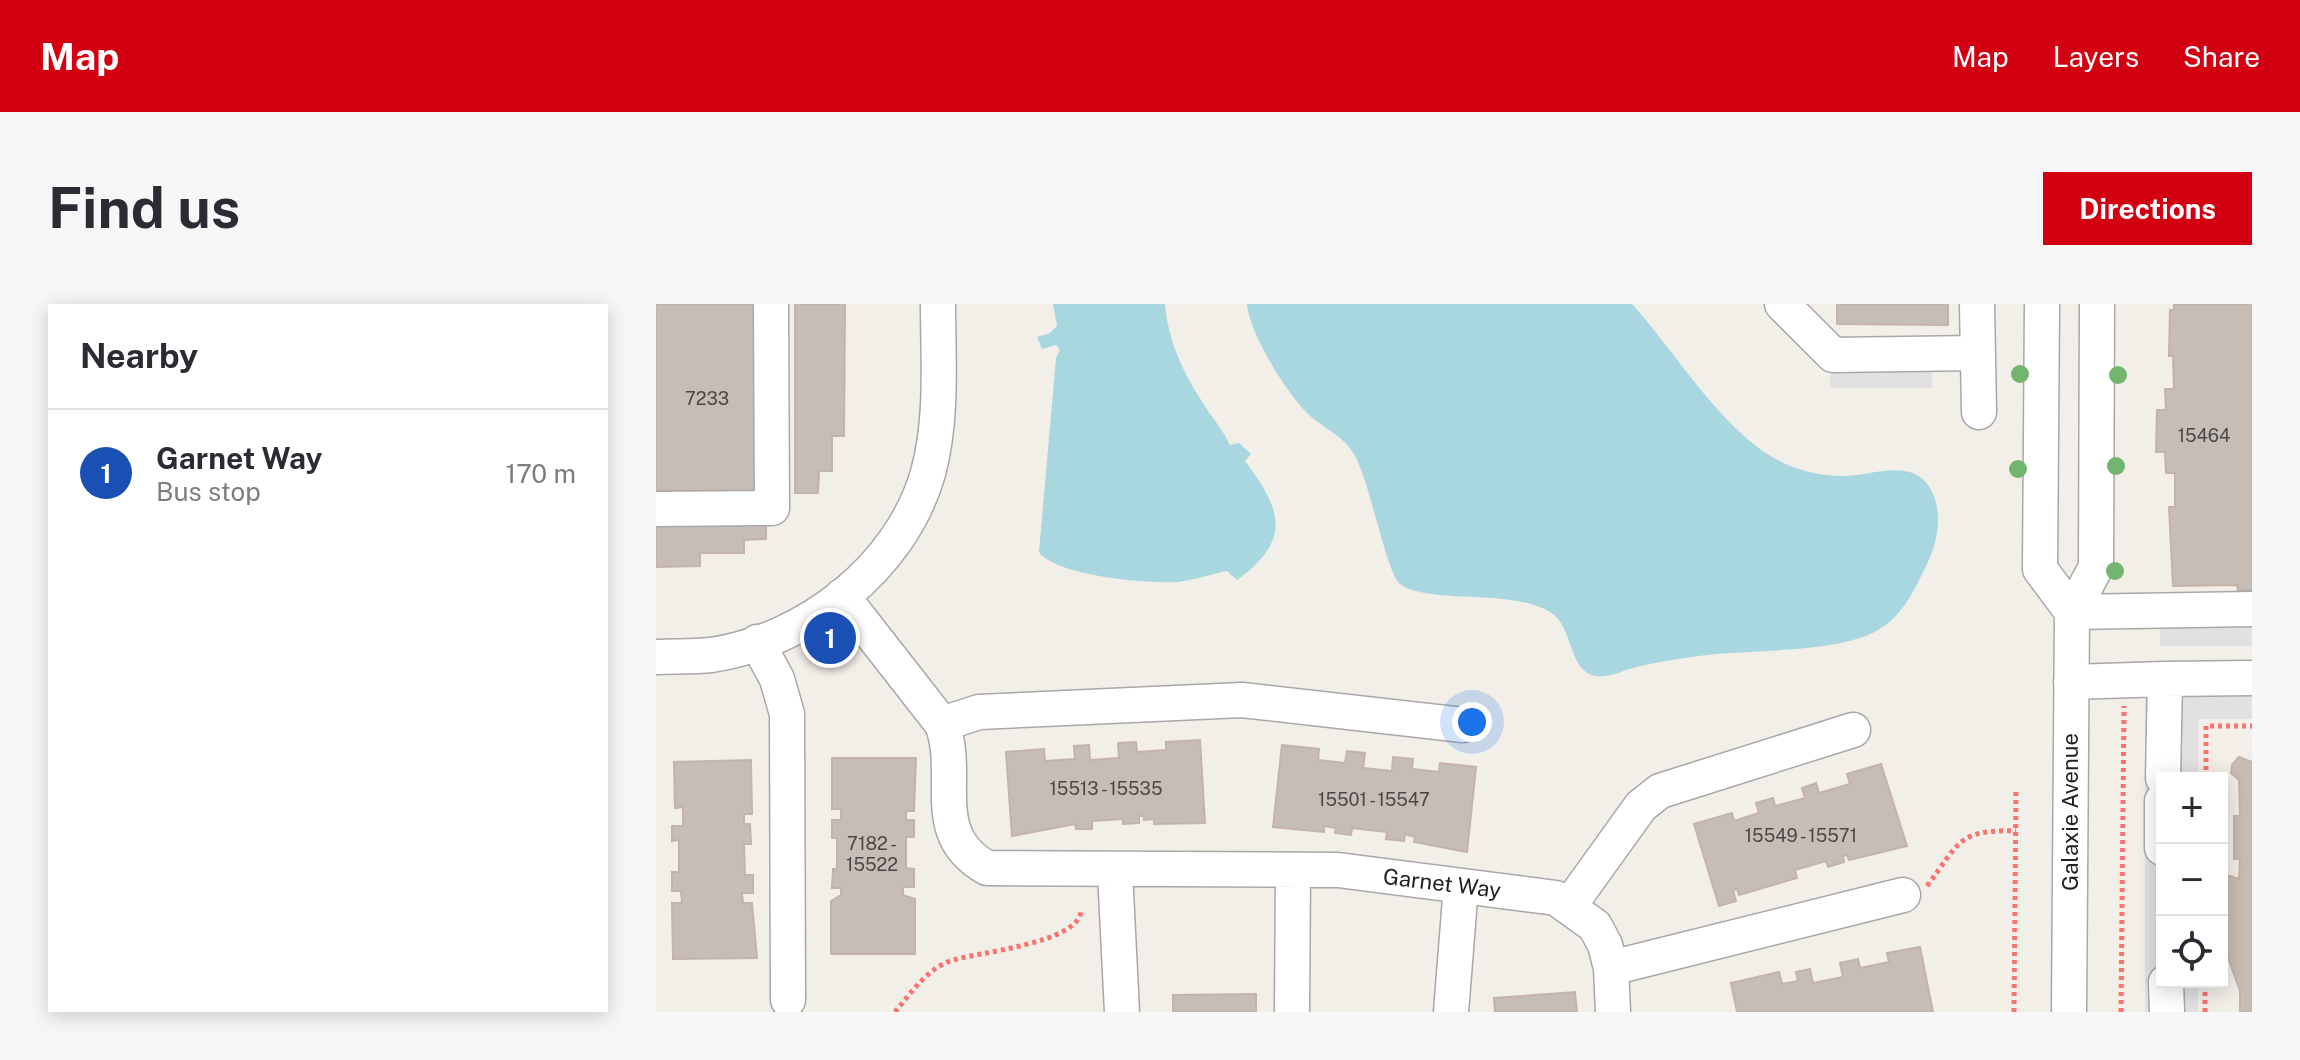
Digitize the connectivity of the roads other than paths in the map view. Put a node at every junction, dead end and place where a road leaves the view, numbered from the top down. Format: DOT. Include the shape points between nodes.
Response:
graph roads {
  1 [pos="771,304"];
  2 [pos="938,304"];
  3 [pos="1782,304"];
  4 [pos="1977,304"];
  5 [pos="2042,304"];
  6 [pos="2097,304"];
  7 [pos="1977,353"];
  8 [pos="1979,412"];
  9 [pos="656,509"];
  10 [pos="842,596"];
  11 [pos="2252,609"];
  12 [pos="2072,612"];
  13 [pos="757,642"];
  14 [pos="656,657"];
  15 [pos="2252,678"];
  16 [pos="2165,679"];
  17 [pos="2071,682"];
  18 [pos="942,724"];
  19 [pos="1463,725"];
  20 [pos="1853,730"];
  21 [pos="2163,772"];
  22 [pos="1293,870"];
  23 [pos="1115,872"];
  24 [pos="1461,886"];
  25 [pos="1903,895"];
  26 [pos="1569,906"];
  27 [pos="1611,968"];
  28 [pos="2166,988"];
  29 [pos="788,1000"];
  30 [pos="1122,1012"];
  31 [pos="1292,1012"];
  32 [pos="1451,1012"];
  33 [pos="1613,1012"];
  34 [pos="2069,1012"];
  35 [pos="2167,1012"];
  1 -- 9 [label="street" via="772,508"];
  2 -- 10 [label="street" via="937,422 921,494 884,555"];
  3 -- 7 [label="street" via="1833,355"];
  4 -- 7 [label="street"];
  5 -- 12 [label="street" via="2040,569"];
  6 -- 12 [label="street, Galaxie Avenue" via="2096,567"];
  7 -- 8 [label="street"];
  10 -- 13 [label="street" via="801,624"];
  10 -- 18 [label="street, Garnet Way"];
  11 -- 12 [label="street"];
  12 -- 17 [label="street, Galaxie Avenue"];
  13 -- 14 [label="street" via="711,655"];
  13 -- 29 [label="street" via="777,679 787,714"];
  15 -- 16 [label="street"];
  16 -- 17 [label="street"];
  16 -- 21 [label="street"];
  17 -- 34 [label="street, Galaxie Avenue"];
  18 -- 19 [label="street" via="979,712 1216,699"];
  18 -- 23 [label="street, Garnet Way" via="949,743 950,817 962,851 1001,871"];
  20 -- 26 [label="street" via="1660,791 1641,806"];
  22 -- 23 [label="street, Garnet Way"];
  22 -- 24 [label="street, Garnet Way" via="1338,870"];
  22 -- 31 [label="street"];
  23 -- 30 [label="street"];
  24 -- 26 [label="street, Garnet Way" via="1534,893"];
  24 -- 32 [label="street"];
  25 -- 27 [label="street"];
  26 -- 27 [label="street, Garnet Way" via="1595,926"];
  27 -- 33 [label="street, Garnet Way"];
  28 -- 35 [label="street"];
}
